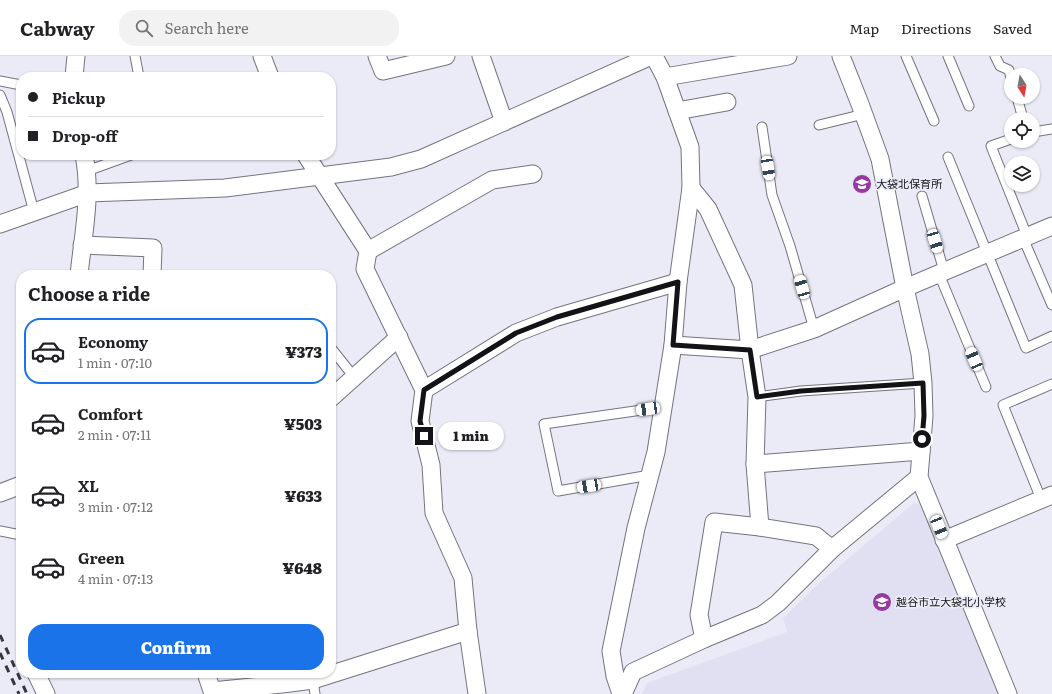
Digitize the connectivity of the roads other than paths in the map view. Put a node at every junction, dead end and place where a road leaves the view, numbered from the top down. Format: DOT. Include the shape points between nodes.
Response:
graph roads {
  1 [pos="76,56"];
  2 [pos="135,56"];
  3 [pos="262,56"];
  4 [pos="377,56"];
  5 [pos="446,56"];
  6 [pos="481,56"];
  7 [pos="653,56"];
  8 [pos="788,56"];
  9 [pos="841,56"];
  10 [pos="906,56"];
  11 [pos="948,56"];
  12 [pos="995,56"];
  13 [pos="767,58"];
  14 [pos="1004,68"];
  15 [pos="74,72"];
  16 [pos="138,72"];
  17 [pos="268,72"];
  18 [pos="665,77"];
  19 [pos="0,81"];
  20 [pos="16,84"];
  21 [pos="0,95"];
  22 [pos="727,102"];
  23 [pos="969,106"];
  24 [pos="677,111"];
  25 [pos="864,114"];
  26 [pos="934,121"];
  27 [pos="504,122"];
  28 [pos="819,125"];
  29 [pos="762,127"];
  30 [pos="1052,129"];
  31 [pos="1040,131"];
  32 [pos="1004,141"];
  33 [pos="16,145"];
  34 [pos="948,157"];
  35 [pos="20,160"];
  36 [pos="103,160"];
  37 [pos="310,160"];
  38 [pos="86,163"];
  39 [pos="532,174"];
  40 [pos="320,175"];
  41 [pos="691,188"];
  42 [pos="88,193"];
  43 [pos="922,196"];
  44 [pos="34,212"];
  45 [pos="0,224"];
  46 [pos="1052,226"];
  47 [pos="1025,237"];
  48 [pos="82,245"];
  49 [pos="368,251"];
  50 [pos="987,253"];
  51 [pos="80,270"];
  52 [pos="152,270"];
  53 [pos="942,272"];
  54 [pos="678,282"];
  55 [pos="905,288"];
  56 [pos="1052,305"];
  57 [pos="814,329"];
  58 [pos="1052,336"];
  59 [pos="399,337"];
  60 [pos="673,345"];
  61 [pos="750,350"];
  62 [pos="336,355"];
  63 [pos="354,378"];
  64 [pos="923,383"];
  65 [pos="1052,384"];
  66 [pos="986,387"];
  67 [pos="424,390"];
  68 [pos="336,394"];
  69 [pos="757,397"];
  70 [pos="663,407"];
  71 [pos="921,451"];
  72 [pos="755,464"];
  73 [pos="650,475"];
  74 [pos="918,477"];
  75 [pos="16,487"];
  76 [pos="0,493"];
  77 [pos="1047,497"];
  78 [pos="760,527"];
  79 [pos="0,531"];
  80 [pos="16,534"];
  81 [pos="944,540"];
  82 [pos="832,549"];
  83 [pos="468,631"];
  84 [pos="704,639"];
  85 [pos="38,678"];
  86 [pos="208,678"];
  87 [pos="314,687"];
  88 [pos="282,689"];
  89 [pos="220,692"];
  90 [pos="46,694"];
  91 [pos="477,694"];
  92 [pos="622,694"];
  93 [pos="1008,694"];
  1 -- 15 [label="street"];
  2 -- 16 [label="lane"];
  3 -- 17 [label="street"];
  4 -- 5 [label="street" via="383,71"];
  6 -- 27 [label="street"];
  7 -- 18 [label="street"];
  7 -- 27 [label="street"];
  8 -- 13 [label="street"];
  9 -- 25 [label="street"];
  10 -- 26 [label="lane"];
  11 -- 23 [label="lane"];
  12 -- 14 [label="lane" via="1000,66"];
  13 -- 18 [label="street"];
  18 -- 24 [label="street"];
  19 -- 20 [label="lane"];
  21 -- 33 [label="lane"];
  22 -- 24 [label="street"];
  24 -- 41 [label="street" via="690,147"];
  25 -- 28 [label="lane"];
  25 -- 55 [label="street" via="880,159"];
  27 -- 40 [label="street" via="422,159 391,167"];
  29 -- 57 [label="lane" via="772,195"];
  30 -- 31 [label="lane"];
  32 -- 47 [label="lane" via="991,146"];
  34 -- 50 [label="lane"];
  35 -- 44 [label="lane"];
  36 -- 38 [label="lane"];
  37 -- 40 [label="street"];
  38 -- 42 [label="street"];
  39 -- 49 [label="street" via="492,180"];
  40 -- 42 [label="street" via="225,188"];
  40 -- 49 [label="street"];
  41 -- 54 [label="street"];
  41 -- 61 [label="street" via="708,209 743,285"];
  42 -- 44 [label="street"];
  42 -- 48 [label="street"];
  43 -- 53 [label="lane"];
  44 -- 45 [label="street"];
  46 -- 47 [label="street"];
  47 -- 50 [label="street"];
  47 -- 56 [label="lane"];
  48 -- 51 [label="street"];
  48 -- 52 [label="street" via="153,248"];
  49 -- 59 [label="street" via="365,269"];
  50 -- 53 [label="street"];
  50 -- 58 [label="lane" via="1026,348"];
  53 -- 55 [label="street"];
  53 -- 66 [label="lane"];
  54 -- 60 [label="street"];
  54 -- 67 [label="street" via="557,317 516,333"];
  55 -- 57 [label="street"];
  55 -- 64 [label="street" via="920,354"];
  57 -- 61 [label="street"];
  59 -- 63 [label="street"];
  59 -- 67 [label="street"];
  60 -- 61 [label="street"];
  60 -- 70 [label="street"];
  61 -- 69 [label="street"];
  62 -- 63 [label="lane"];
  63 -- 68 [label="street"];
  64 -- 69 [label="lane" via="801,391"];
  64 -- 71 [label="street"];
  65 -- 77 [label="lane" via="1003,405"];
  67 -- 83 [label="street" via="420,421 431,465 434,513 463,578"];
  69 -- 72 [label="street"];
  70 -- 73 [label="street"];
  70 -- 73 [label="lane" via="544,424 558,491"];
  71 -- 72 [label="street"];
  71 -- 74 [label="street"];
  72 -- 78 [label="street"];
  73 -- 92 [label="street" via="634,535 611,650 615,676"];
  74 -- 81 [label="street"];
  74 -- 82 [label="street"];
  75 -- 76 [label="street"];
  77 -- 81 [label="street"];
  78 -- 82 [label="street" via="816,536"];
  78 -- 84 [label="street" via="714,522 699,615"];
  79 -- 80 [label="lane"];
  81 -- 93 [label="street"];
  82 -- 84 [label="street" via="778,603 762,615"];
  83 -- 87 [label="street"];
  83 -- 91 [label="street"];
  84 -- 92 [label="street" via="633,672"];
  85 -- 90 [label="street"];
  86 -- 89 [label="street" via="212,691"];
  87 -- 88 [label="street"];
  88 -- 89 [label="street"];
}
